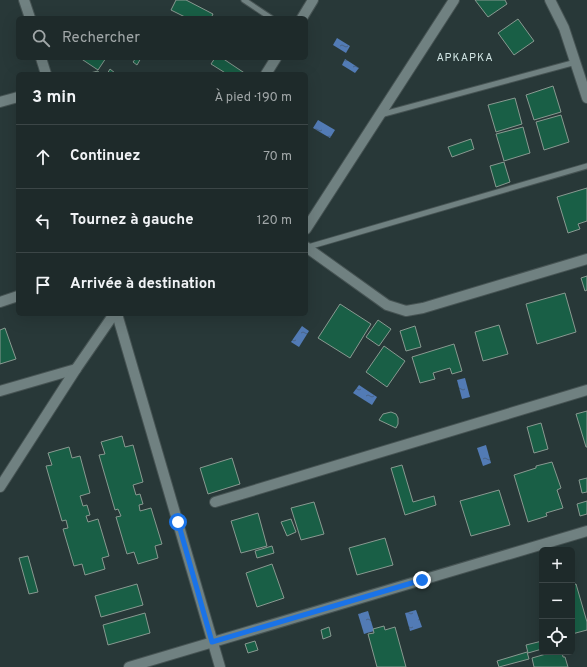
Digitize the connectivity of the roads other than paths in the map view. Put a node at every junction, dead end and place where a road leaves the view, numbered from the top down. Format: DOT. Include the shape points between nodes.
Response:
graph roads {
  1 [pos="24,0"];
  2 [pos="244,0"];
  3 [pos="313,0"];
  4 [pos="454,0"];
  5 [pos="550,0"];
  6 [pos="562,0"];
  7 [pos="555,10"];
  8 [pos="29,16"];
  9 [pos="268,16"];
  10 [pos="303,16"];
  11 [pos="42,60"];
  12 [pos="275,60"];
  13 [pos="576,62"];
  14 [pos="46,72"];
  15 [pos="267,72"];
  16 [pos="16,98"];
  17 [pos="587,98"];
  18 [pos="0,102"];
  19 [pos="380,115"];
  20 [pos="587,166"];
  21 [pos="308,226"];
  22 [pos="308,246"];
  23 [pos="308,248"];
  24 [pos="587,259"];
  25 [pos="16,297"];
  26 [pos="0,302"];
  27 [pos="114,316"];
  28 [pos="116,316"];
  29 [pos="76,369"];
  30 [pos="587,390"];
  31 [pos="0,391"];
  32 [pos="0,487"];
  33 [pos="215,502"];
  34 [pos="587,531"];
  35 [pos="212,642"];
  36 [pos="129,667"];
  37 [pos="220,667"];
  1 -- 8 [label="street"];
  2 -- 9 [label="lane"];
  3 -- 10 [label="street"];
  4 -- 19 [label="street"];
  5 -- 7 [label="street"];
  6 -- 7 [label="street"];
  7 -- 13 [label="street"];
  11 -- 14 [label="street"];
  12 -- 15 [label="street"];
  13 -- 17 [label="street"];
  13 -- 19 [label="lane"];
  16 -- 18 [label="street"];
  19 -- 21 [label="street"];
  20 -- 22 [label="lane"];
  23 -- 24 [label="street" via="387,305 406,311"];
  25 -- 26 [label="street"];
  27 -- 29 [label="street"];
  28 -- 35 [label="street"];
  29 -- 31 [label="street"];
  29 -- 32 [label="street"];
  30 -- 33 [label="street"];
  34 -- 35 [label="street"];
  35 -- 36 [label="street"];
  35 -- 37 [label="street"];
}
